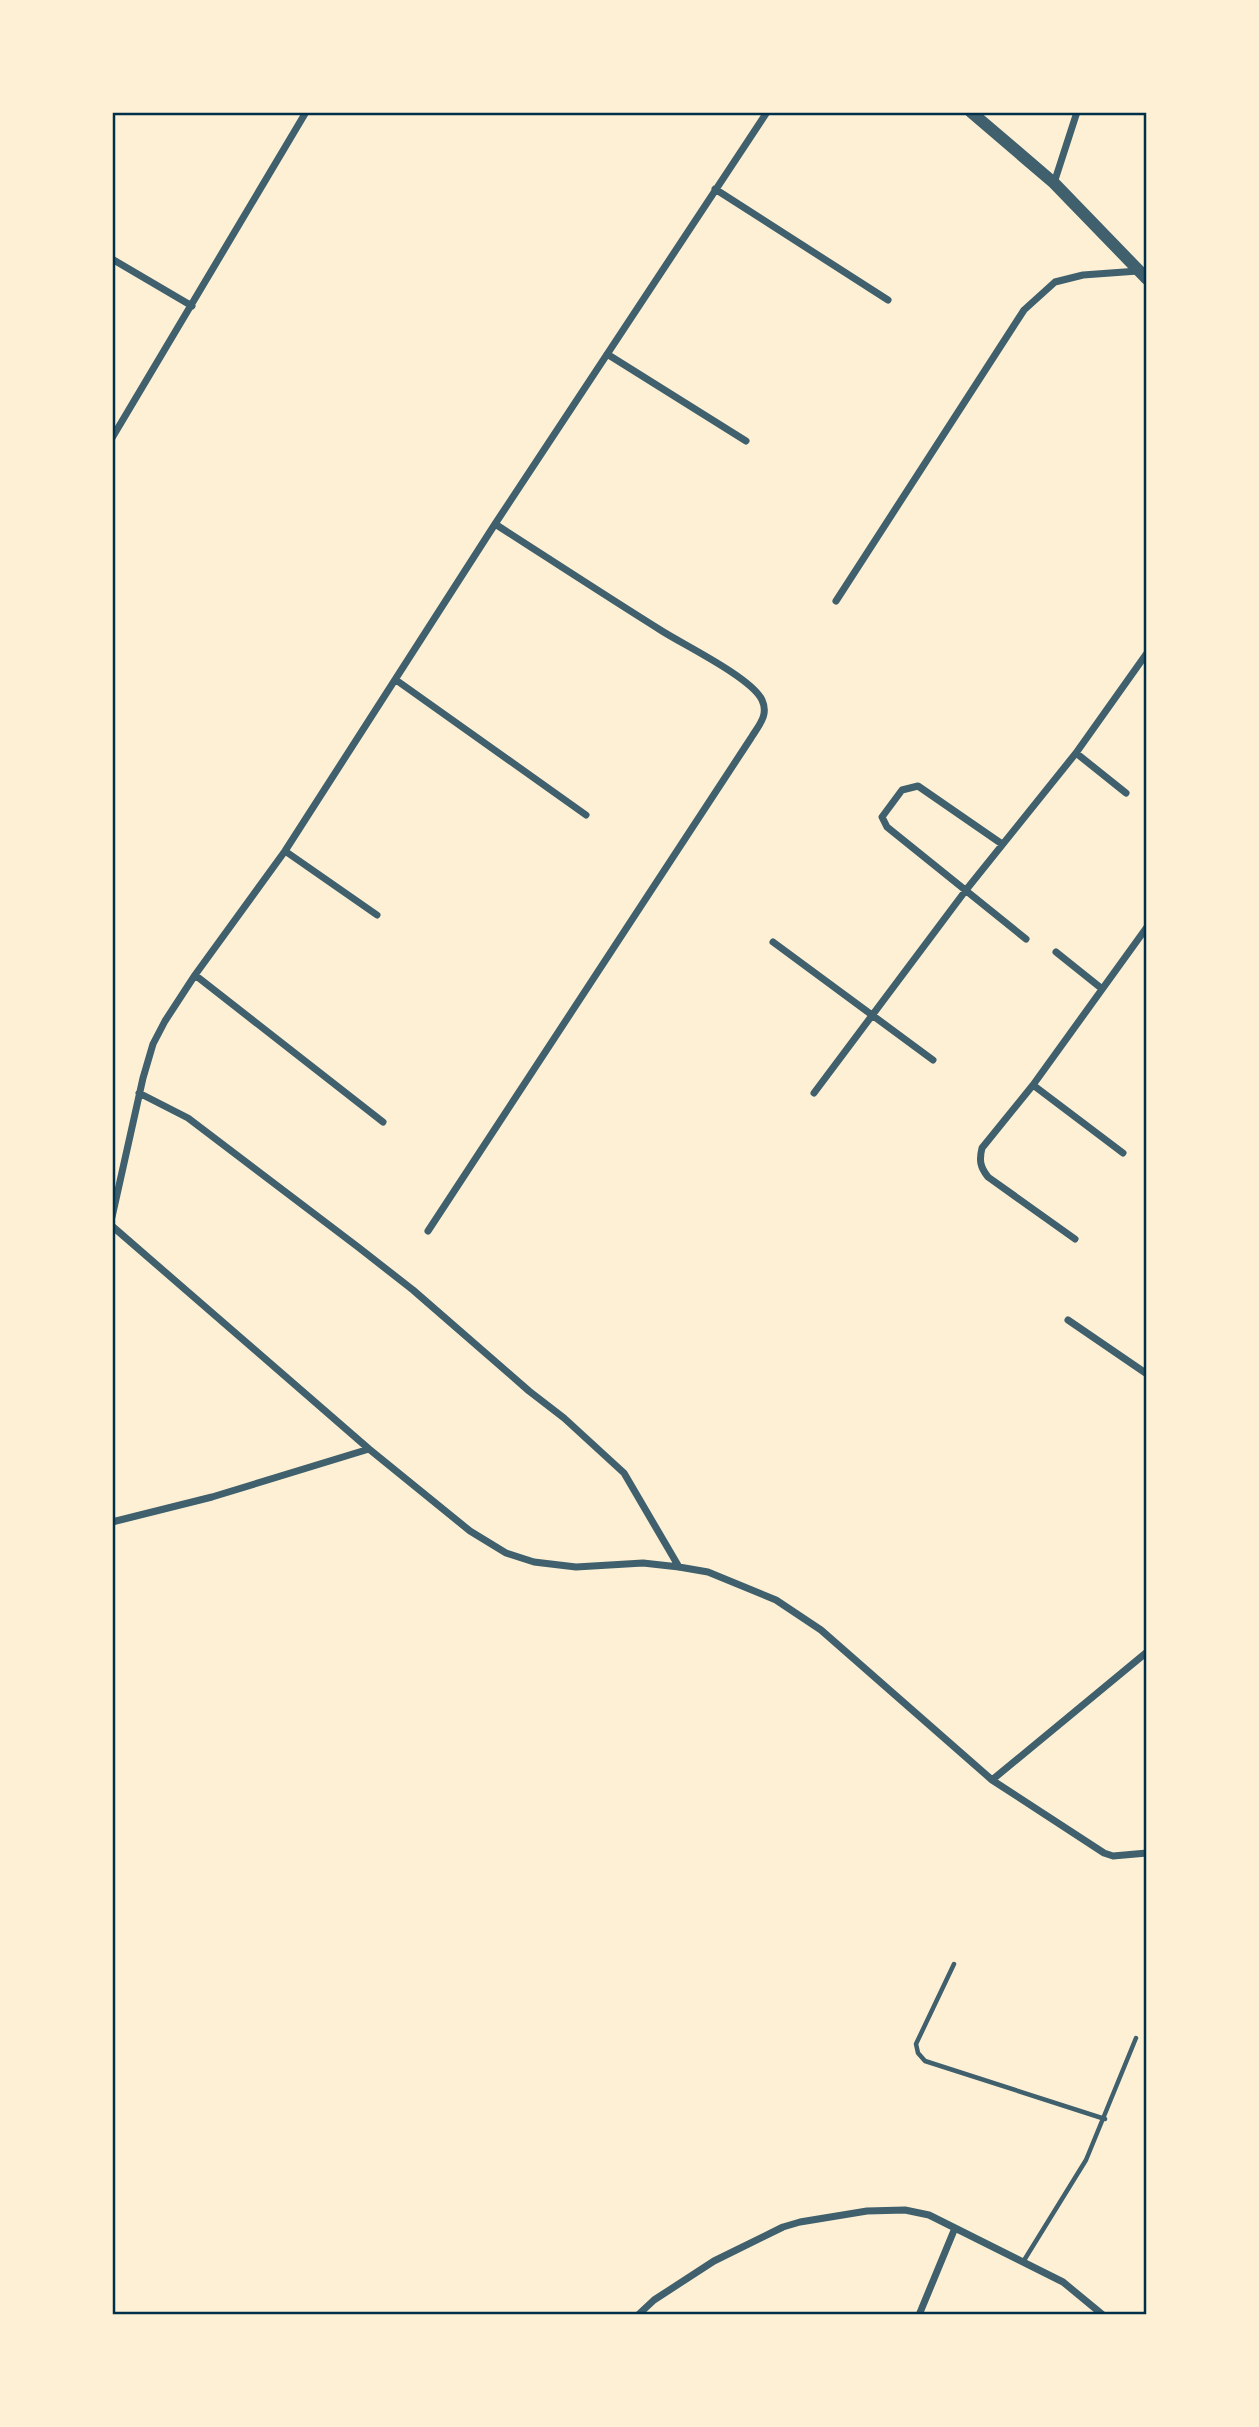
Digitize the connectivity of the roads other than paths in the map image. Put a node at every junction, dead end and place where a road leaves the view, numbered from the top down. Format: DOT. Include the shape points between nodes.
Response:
graph roads {
  1 [pos="306,112"];
  2 [pos="767,112"];
  3 [pos="971,112"];
  4 [pos="1077,112"];
  5 [pos="1054,183"];
  6 [pos="715,189"];
  7 [pos="112,259"];
  8 [pos="1142,275"];
  9 [pos="888,300"];
  10 [pos="192,306"];
  11 [pos="607,354"];
  12 [pos="112,438"];
  13 [pos="746,441"];
  14 [pos="495,524"];
  15 [pos="836,601"];
  16 [pos="1147,653"];
  17 [pos="396,680"];
  18 [pos="1076,753"];
  19 [pos="1126,793"];
  20 [pos="586,815"];
  21 [pos="1002,844"];
  22 [pos="285,851"];
  23 [pos="966,890"];
  24 [pos="377,915"];
  25 [pos="1147,927"];
  26 [pos="1026,939"];
  27 [pos="774,942"];
  28 [pos="1056,952"];
  29 [pos="195,975"];
  30 [pos="1101,988"];
  31 [pos="872,1016"];
  32 [pos="933,1060"];
  33 [pos="1033,1085"];
  34 [pos="139,1093"];
  35 [pos="814,1093"];
  36 [pos="383,1122"];
  37 [pos="1124,1153"];
  38 [pos="112,1217"];
  39 [pos="112,1226"];
  40 [pos="428,1231"];
  41 [pos="1075,1239"];
  42 [pos="1068,1320"];
  43 [pos="1147,1374"];
  44 [pos="369,1448"];
  45 [pos="112,1522"];
  46 [pos="679,1567"];
  47 [pos="1147,1652"];
  48 [pos="992,1780"];
  49 [pos="1147,1853"];
  50 [pos="954,1964"];
  51 [pos="1136,2038"];
  52 [pos="1105,2119"];
  53 [pos="955,2228"];
  54 [pos="1023,2262"];
  55 [pos="638,2315"];
  56 [pos="919,2315"];
  57 [pos="1103,2315"];
  1 -- 10 [label="street"];
  2 -- 6 [label="street"];
  3 -- 5 [label="street"];
  4 -- 5 [label="street"];
  5 -- 8 [label="street"];
  6 -- 9 [label="street"];
  6 -- 11 [label="street"];
  7 -- 10 [label="street"];
  8 -- 15 [label="street" via="1083,275 1055,282 1024,310"];
  10 -- 12 [label="street"];
  11 -- 13 [label="street"];
  11 -- 14 [label="street"];
  14 -- 17 [label="street"];
  14 -- 40 [label="street" via="742,680 759,693 766,709"];
  16 -- 18 [label="street"];
  17 -- 20 [label="street"];
  17 -- 22 [label="street"];
  18 -- 19 [label="street"];
  18 -- 21 [label="street"];
  21 -- 23 [label="street"];
  21 -- 23 [label="street" via="918,786 902,790 883,813 887,827"];
  22 -- 24 [label="street"];
  22 -- 29 [label="street"];
  23 -- 26 [label="street"];
  23 -- 31 [label="street"];
  25 -- 30 [label="street"];
  27 -- 31 [label="street"];
  28 -- 30 [label="street"];
  29 -- 34 [label="street" via="153,1044"];
  29 -- 36 [label="street"];
  30 -- 33 [label="street"];
  31 -- 32 [label="street"];
  31 -- 35 [label="street"];
  33 -- 37 [label="street"];
  33 -- 41 [label="street" via="982,1148 981,1167 988,1177"];
  34 -- 38 [label="street"];
  34 -- 46 [label="street" via="188,1118 358,1247 564,1418 624,1473"];
  39 -- 44 [label="street"];
  42 -- 43 [label="street"];
  44 -- 45 [label="street" via="212,1497"];
  44 -- 46 [label="street" via="470,1531 506,1553 576,1567 643,1563"];
  46 -- 48 [label="street" via="737,1582 776,1600 821,1630"];
  47 -- 48 [label="street"];
  48 -- 49 [label="street" via="1104,1853"];
  50 -- 52 [label="lane" via="916,2044 925,2061"];
  51 -- 52 [label="lane"];
  52 -- 54 [label="lane" via="1086,2161"];
  53 -- 54 [label="street"];
  53 -- 55 [label="street" via="905,2210 800,2222 764,2234 714,2261"];
  53 -- 56 [label="street"];
  54 -- 57 [label="street" via="1063,2282"];
}
